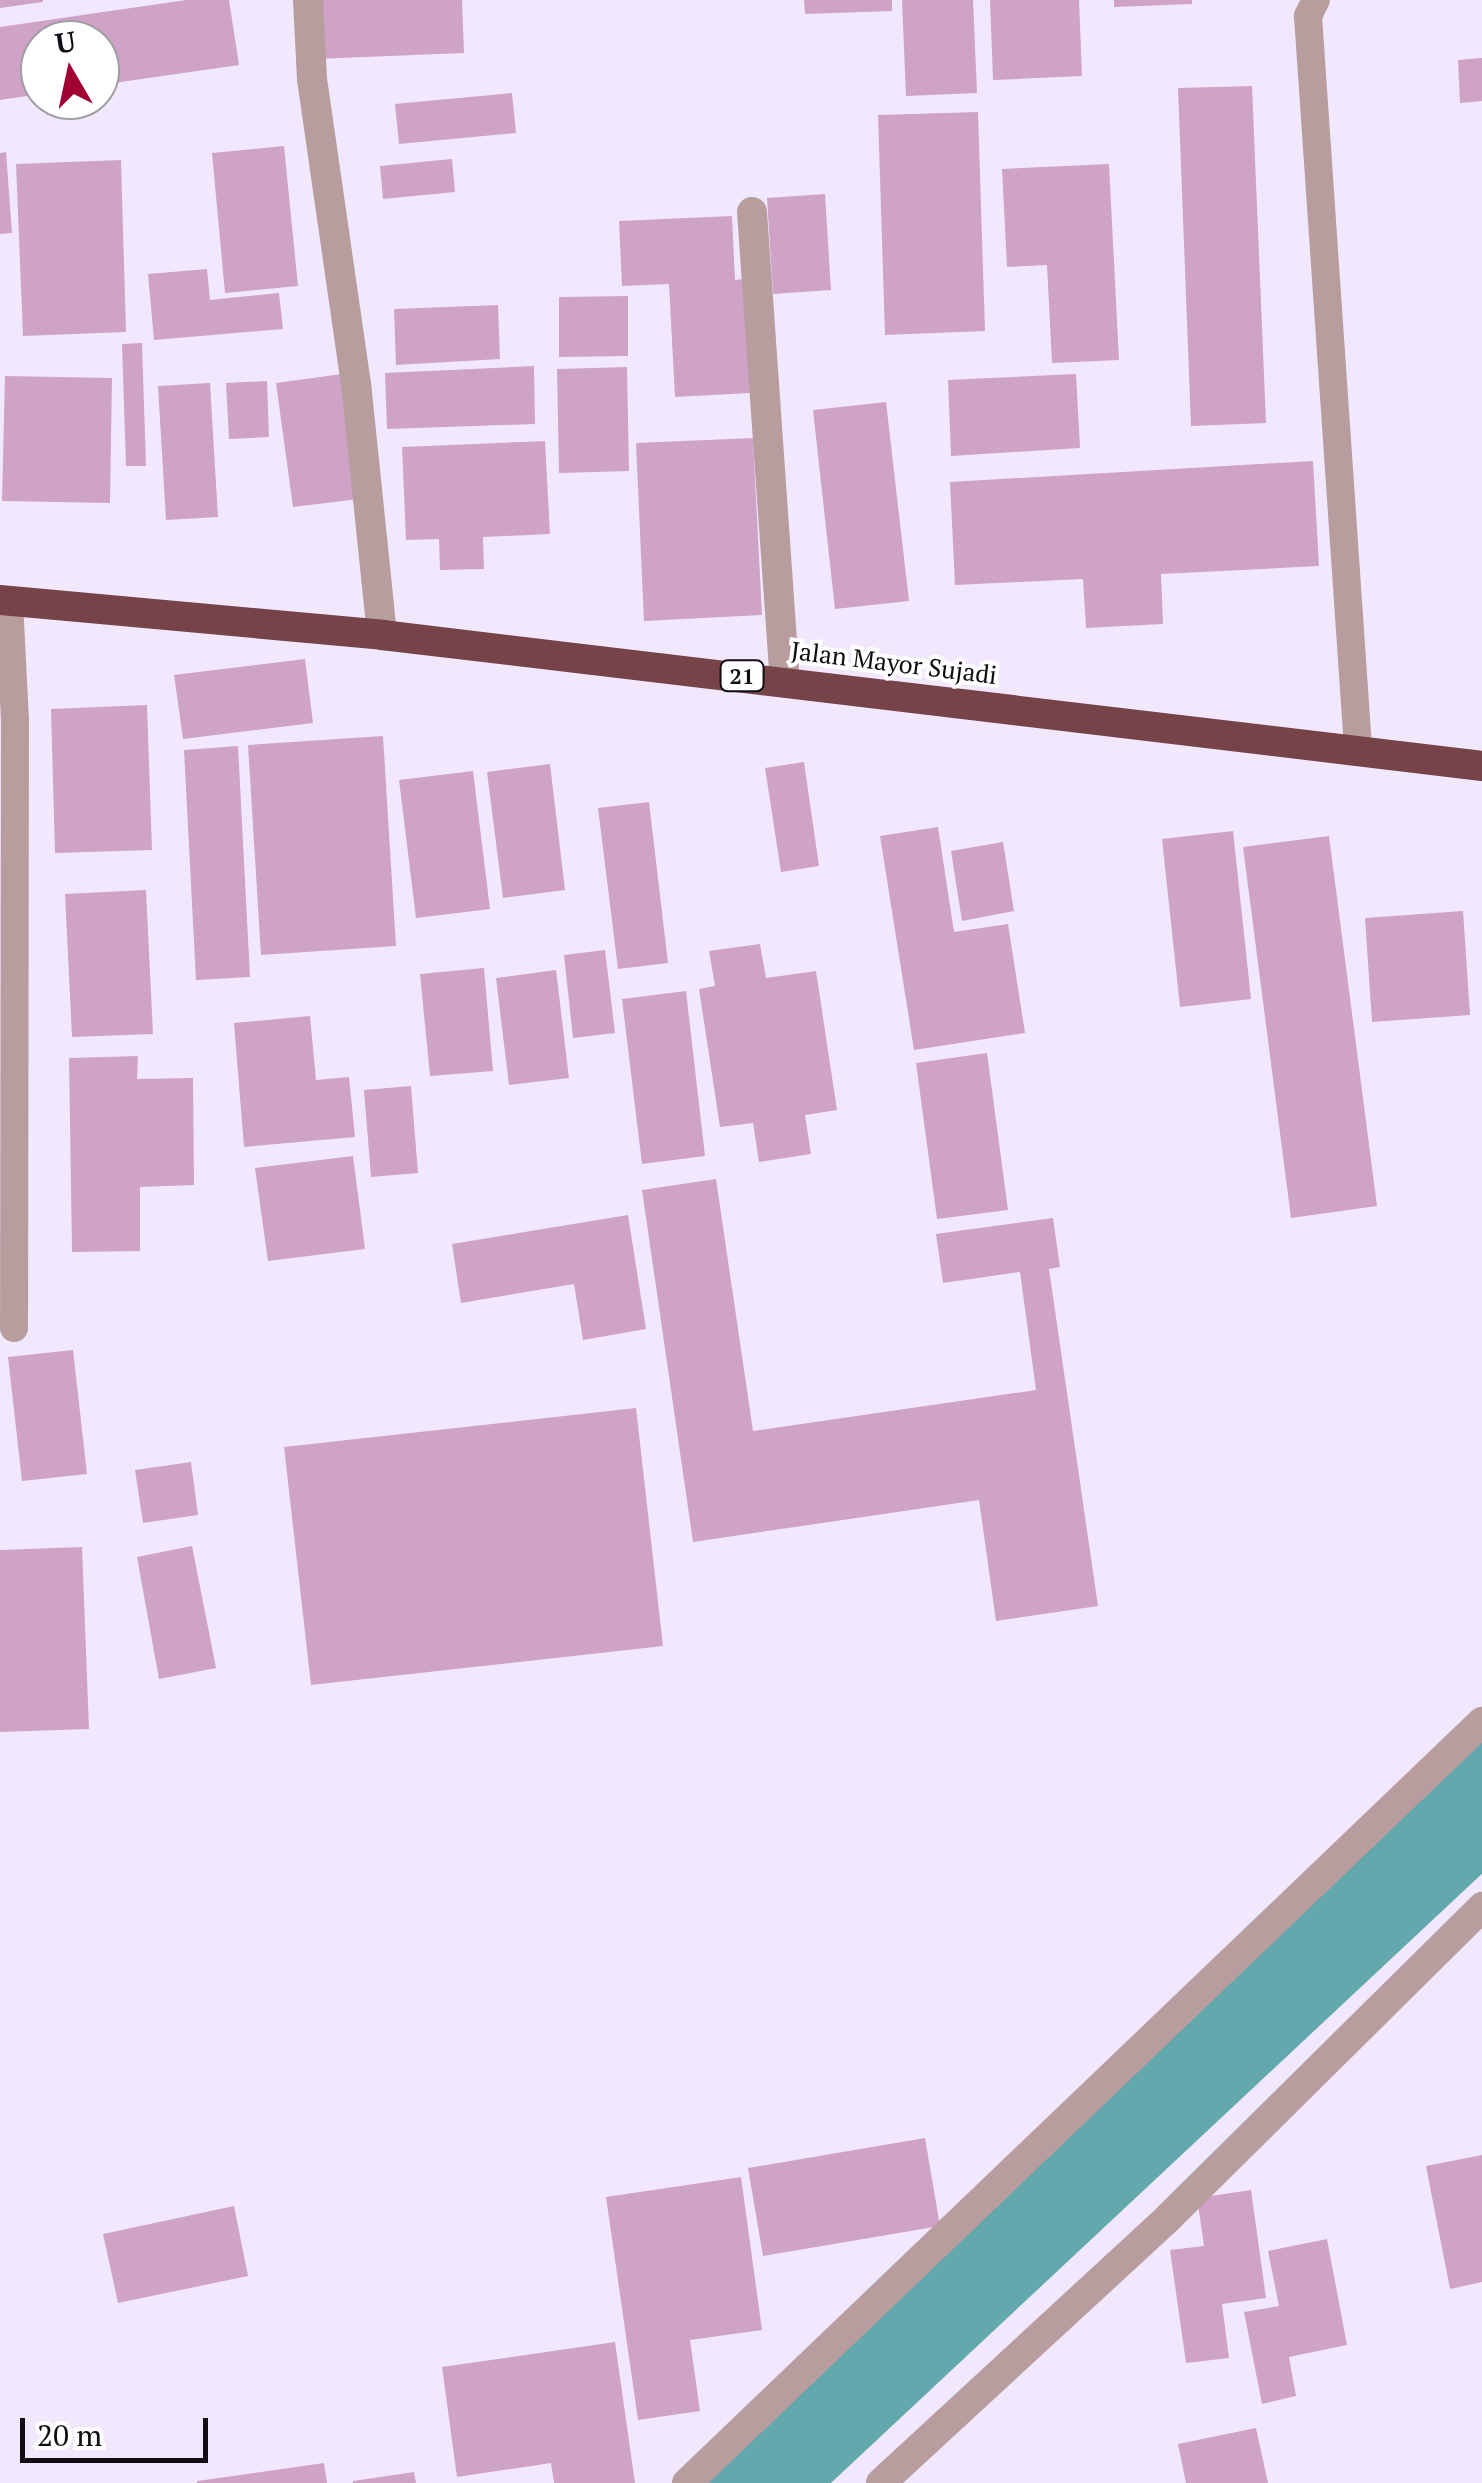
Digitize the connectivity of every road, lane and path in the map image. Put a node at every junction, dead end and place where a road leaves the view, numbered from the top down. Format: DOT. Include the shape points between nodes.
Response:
graph roads {
  1 [pos="308,0"];
  2 [pos="1316,0"];
  3 [pos="752,212"];
  4 [pos="5,601"];
  5 [pos="382,635"];
  6 [pos="784,681"];
  7 [pos="1358,746"];
  8 [pos="1482,766"];
  9 [pos="14,1328"];
  10 [pos="1482,1722"];
  11 [pos="1482,1906"];
  12 [pos="687,2483"];
  13 [pos="881,2483"];
  1 -- 5 [label="street" via="312,80 356,383"];
  2 -- 7 [label="lane" via="1308,16"];
  3 -- 6 [label="street"];
  4 -- 5 [label="highway, Jalan Mayor Sujadi / 21"];
  4 -- 9 [label="lane" via="15,720"];
  5 -- 6 [label="highway, Jalan Mayor Sujadi / 21"];
  6 -- 7 [label="highway, Jalan Mayor Sujadi / 21"];
  7 -- 8 [label="highway, Jalan Mayor Sujadi / 21"];
  10 -- 12 [label="street"];
  11 -- 13 [label="street" via="1170,2217"];
}
